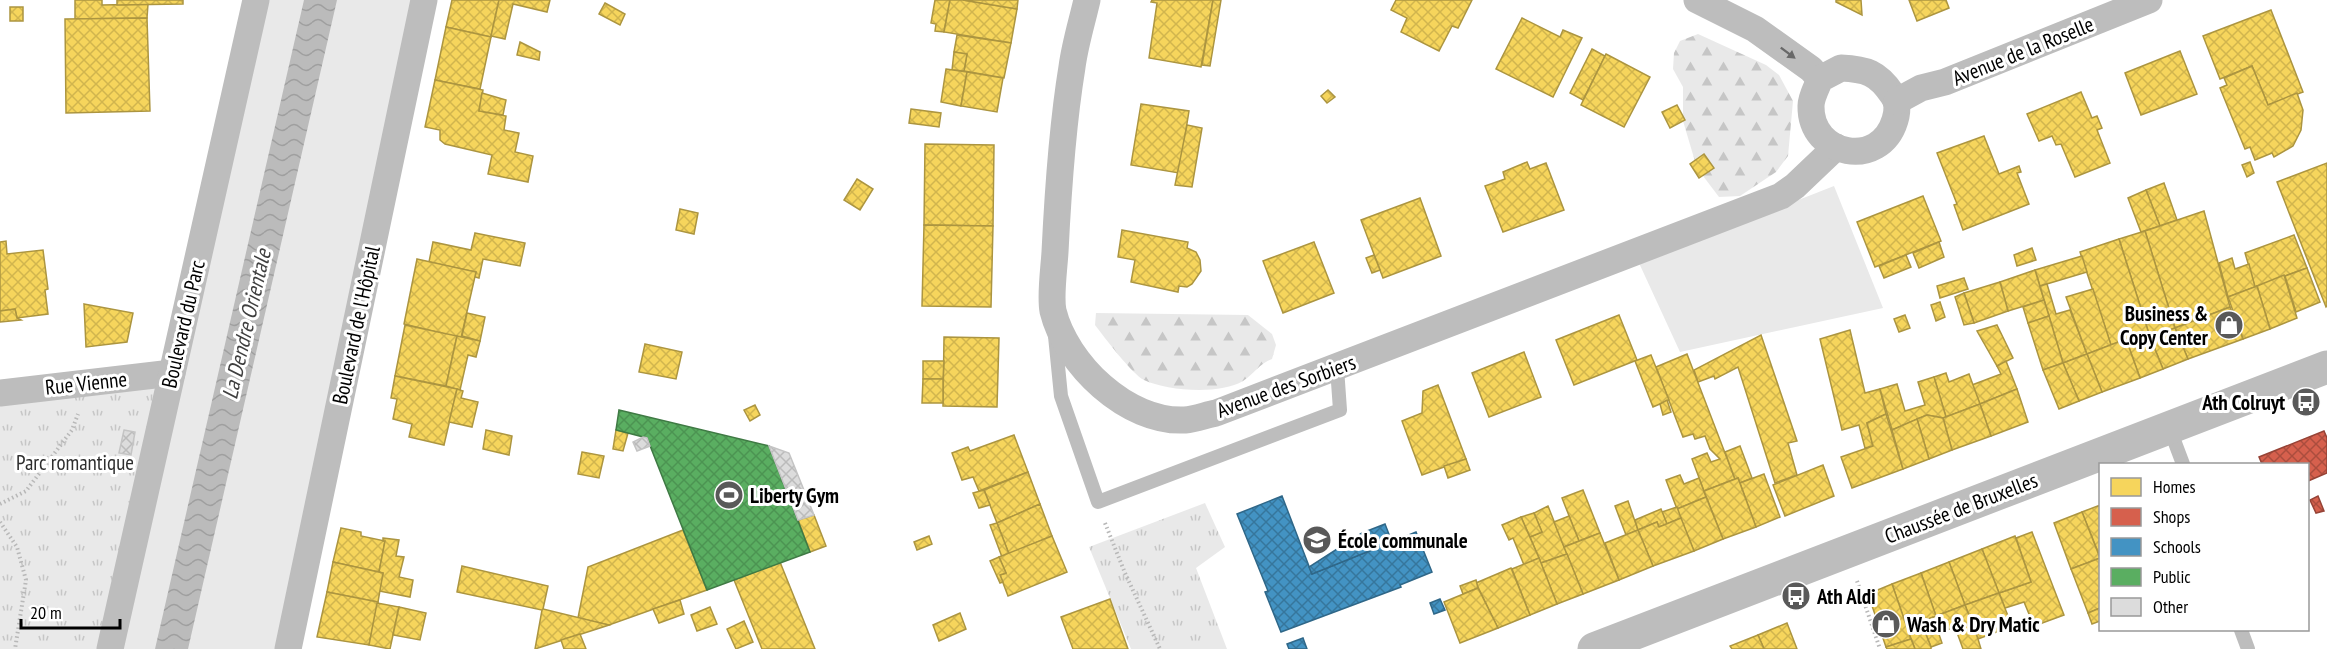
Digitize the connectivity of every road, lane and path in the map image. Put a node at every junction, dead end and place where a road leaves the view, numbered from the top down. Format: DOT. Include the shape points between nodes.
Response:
graph roads {
  1 [pos="256,0"];
  2 [pos="424,0"];
  3 [pos="1087,0"];
  4 [pos="1697,0"];
  5 [pos="2149,0"];
  6 [pos="1820,79"];
  7 [pos="1897,101"];
  8 [pos="1836,147"];
  9 [pos="1053,310"];
  10 [pos="2327,367"];
  11 [pos="1337,368"];
  12 [pos="172,373"];
  13 [pos="90,382"];
  14 [pos="0,393"];
  15 [pos="2169,427"];
  16 [pos="2182,463"];
  17 [pos="1098,502"];
  18 [pos="0,504"];
  19 [pos="0,522"];
  20 [pos="1847,552"];
  21 [pos="2241,631"];
  22 [pos="15,649"];
  23 [pos="110,649"];
  24 [pos="288,649"];
  25 [pos="1160,649"];
  26 [pos="1594,649"];
  27 [pos="1880,649"];
  28 [pos="2248,649"];
  1 -- 12 [label="street, Boulevard du Parc"];
  2 -- 24 [label="street, Boulevard de l'Hôpital"];
  3 -- 9 [label="street, Avenue des Sorbiers" via="1072,66 1058,186"];
  4 -- 6 [label="street, one-way" via="1755,29"];
  5 -- 7 [label="street, Avenue de la Roselle" via="1945,82 1921,88"];
  6 -- 7 [label="street" via="1841,68 1859,69 1882,79"];
  6 -- 8 [label="street" via="1811,104 1814,122"];
  7 -- 8 [label="street" via="1893,128 1875,147 1848,152"];
  8 -- 11 [label="street, Avenue des Sorbiers" via="1781,196"];
  9 -- 11 [label="street, Avenue des Sorbiers" via="1065,343 1083,369 1131,406 1160,417 1184,420 1216,413"];
  9 -- 17 [label="lane" via="1060,396"];
  10 -- 15 [label="street, Chaussée de Bruxelles"];
  11 -- 17 [label="lane" via="1340,410"];
  12 -- 13 [label="street, Rue Vienne"];
  12 -- 23 [label="street, Boulevard du Parc"];
  13 -- 14 [label="street, Rue Vienne"];
  13 -- 18 [label="path" via="72,430 51,460 26,491"];
  15 -- 16 [label="lane"];
  15 -- 20 [label="street, Chaussée de Bruxelles"];
  17 -- 25 [label="path"];
  19 -- 22 [label="path" via="18,547 26,580"];
  20 -- 26 [label="street, Chaussée de Bruxelles"];
  20 -- 27 [label="path"];
  21 -- 28 [label="lane"];
}
